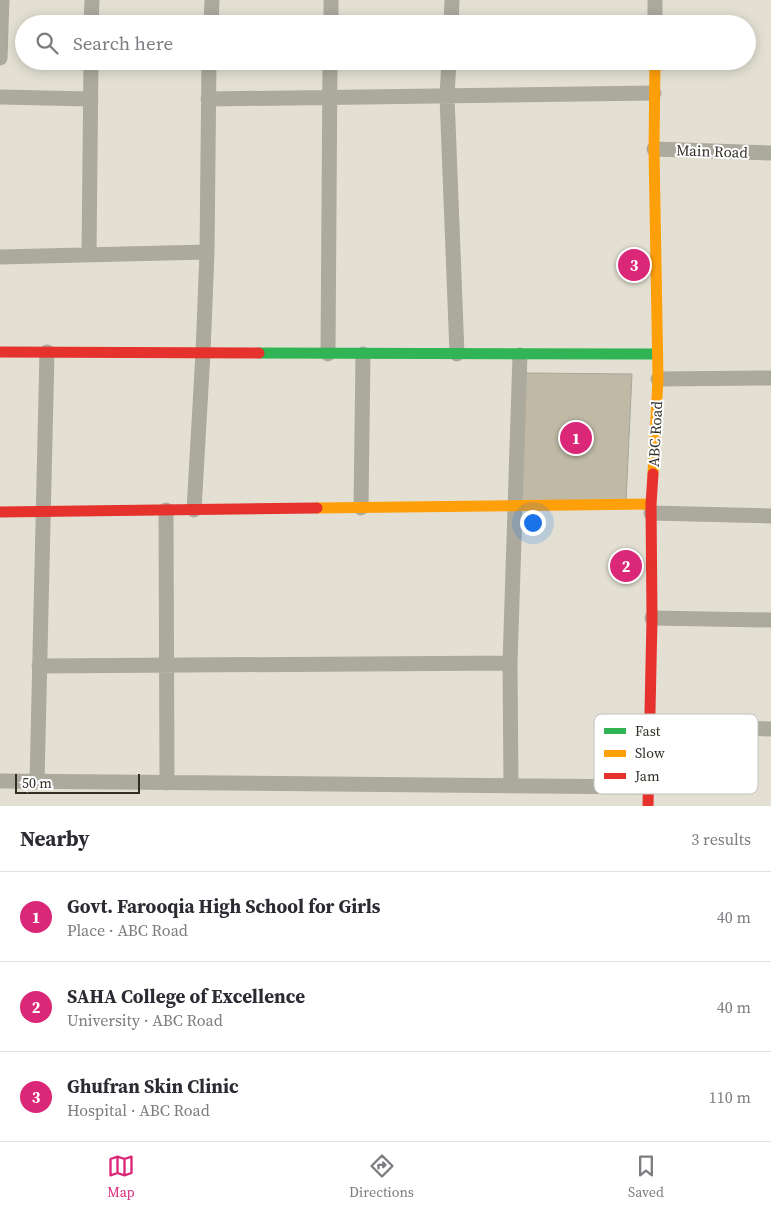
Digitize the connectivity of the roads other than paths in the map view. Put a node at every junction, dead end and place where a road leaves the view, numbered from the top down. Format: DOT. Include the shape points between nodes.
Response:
graph roads {
  1 [pos="2,0"];
  2 [pos="92,0"];
  3 [pos="212,0"];
  4 [pos="331,0"];
  5 [pos="452,0"];
  6 [pos="655,0"];
  7 [pos="92,15"];
  8 [pos="211,15"];
  9 [pos="331,15"];
  10 [pos="451,15"];
  11 [pos="655,15"];
  12 [pos="0,58"];
  13 [pos="91,70"];
  14 [pos="209,70"];
  15 [pos="330,70"];
  16 [pos="448,70"];
  17 [pos="655,70"];
  18 [pos="654,93"];
  19 [pos="447,96"];
  20 [pos="0,97"];
  21 [pos="330,98"];
  22 [pos="91,99"];
  23 [pos="208,99"];
  24 [pos="654,149"];
  25 [pos="771,153"];
  26 [pos="207,252"];
  27 [pos="88,255"];
  28 [pos="0,257"];
  29 [pos="0,352"];
  30 [pos="47,352"];
  31 [pos="203,353"];
  32 [pos="328,354"];
  33 [pos="363,354"];
  34 [pos="457,354"];
  35 [pos="657,354"];
  36 [pos="520,355"];
  37 [pos="771,378"];
  38 [pos="658,379"];
  39 [pos="515,506"];
  40 [pos="361,508"];
  41 [pos="651,508"];
  42 [pos="166,510"];
  43 [pos="194,510"];
  44 [pos="0,512"];
  45 [pos="43,512"];
  46 [pos="771,516"];
  47 [pos="652,618"];
  48 [pos="771,620"];
  49 [pos="510,663"];
  50 [pos="166,665"];
  51 [pos="39,666"];
  52 [pos="650,714"];
  53 [pos="758,729"];
  54 [pos="771,729"];
  55 [pos="0,781"];
  56 [pos="36,782"];
  57 [pos="167,783"];
  58 [pos="512,786"];
  59 [pos="594,786"];
  1 -- 12 [label="street"];
  2 -- 7 [label="street"];
  3 -- 8 [label="street"];
  4 -- 9 [label="street"];
  5 -- 10 [label="street"];
  6 -- 11 [label="street"];
  13 -- 22 [label="street"];
  14 -- 23 [label="street"];
  15 -- 21 [label="street"];
  16 -- 19 [label="street"];
  17 -- 18 [label="street, ABC Road"];
  18 -- 19 [label="street"];
  18 -- 24 [label="street, ABC Road"];
  19 -- 21 [label="street"];
  19 -- 34 [label="street"];
  20 -- 22 [label="street"];
  21 -- 23 [label="street"];
  21 -- 32 [label="street"];
  22 -- 27 [label="street"];
  23 -- 26 [label="street"];
  24 -- 25 [label="street, Main Road"];
  24 -- 35 [label="street, ABC Road"];
  26 -- 27 [label="street"];
  26 -- 31 [label="street"];
  27 -- 28 [label="street"];
  29 -- 30 [label="street"];
  30 -- 31 [label="street"];
  30 -- 45 [label="street"];
  31 -- 32 [label="street"];
  31 -- 43 [label="street"];
  32 -- 33 [label="street"];
  33 -- 34 [label="street"];
  33 -- 40 [label="street"];
  34 -- 36 [label="street"];
  35 -- 36 [label="street"];
  35 -- 38 [label="street, ABC Road"];
  36 -- 39 [label="street"];
  37 -- 38 [label="street"];
  38 -- 41 [label="street, ABC Road"];
  39 -- 40 [label="street"];
  39 -- 41 [label="street"];
  39 -- 49 [label="street"];
  40 -- 43 [label="street"];
  41 -- 46 [label="street"];
  41 -- 47 [label="street, ABC Road"];
  42 -- 43 [label="street"];
  42 -- 45 [label="street"];
  42 -- 50 [label="street"];
  44 -- 45 [label="street"];
  45 -- 51 [label="street"];
  47 -- 48 [label="street"];
  47 -- 52 [label="street, ABC Road"];
  49 -- 50 [label="street"];
  49 -- 58 [label="street"];
  50 -- 51 [label="street"];
  50 -- 57 [label="street"];
  51 -- 56 [label="street"];
  53 -- 54 [label="street"];
  55 -- 56 [label="street"];
  56 -- 57 [label="street"];
  57 -- 58 [label="street"];
  58 -- 59 [label="street"];
}
